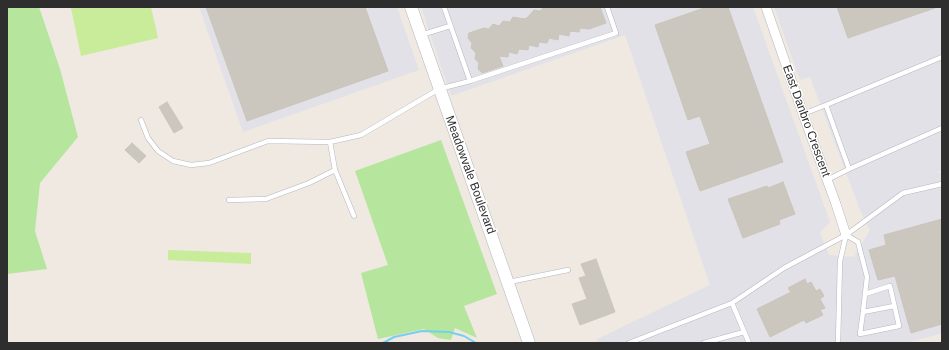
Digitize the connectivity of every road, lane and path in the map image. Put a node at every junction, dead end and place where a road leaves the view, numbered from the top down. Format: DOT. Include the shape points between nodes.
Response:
graph roads {
  1 [pos="411,7"];
  2 [pos="444,7"];
  3 [pos="607,7"];
  4 [pos="766,7"];
  5 [pos="450,26"];
  6 [pos="421,35"];
  7 [pos="942,57"];
  8 [pos="470,81"];
  9 [pos="439,89"];
  10 [pos="826,105"];
  11 [pos="802,114"];
  12 [pos="141,120"];
  13 [pos="942,128"];
  14 [pos="330,142"];
  15 [pos="849,169"];
  16 [pos="335,170"];
  17 [pos="827,180"];
  18 [pos="942,184"];
  19 [pos="229,200"];
  20 [pos="354,216"];
  21 [pos="846,235"];
  22 [pos="568,270"];
  23 [pos="508,282"];
  24 [pos="865,294"];
  25 [pos="732,303"];
  26 [pos="894,306"];
  27 [pos="862,312"];
  28 [pos="744,332"];
  29 [pos="529,343"];
  30 [pos="629,343"];
  31 [pos="704,343"];
  32 [pos="749,343"];
  33 [pos="838,343"];
  1 -- 6 [label="main road, Meadowvale Boulevard"];
  2 -- 5 [label="lane"];
  3 -- 8 [label="lane" via="616,33"];
  4 -- 11 [label="street, East Danbro Crescent"];
  5 -- 6 [label="lane"];
  5 -- 8 [label="lane"];
  6 -- 9 [label="main road, Meadowvale Boulevard"];
  7 -- 10 [label="lane"];
  8 -- 9 [label="lane"];
  9 -- 14 [label="lane" via="361,135"];
  9 -- 23 [label="main road, Meadowvale Boulevard"];
  10 -- 11 [label="lane"];
  10 -- 15 [label="lane"];
  11 -- 17 [label="street, East Danbro Crescent"];
  12 -- 14 [label="lane" via="148,138 158,151 173,161 190,165 209,163 268,141"];
  13 -- 15 [label="lane"];
  14 -- 16 [label="lane"];
  15 -- 17 [label="lane"];
  16 -- 19 [label="lane" via="266,199"];
  16 -- 20 [label="lane"];
  17 -- 21 [label="street, East Danbro Crescent"];
  18 -- 21 [label="lane" via="903,194"];
  21 -- 24 [label="lane" via="858,242 867,277"];
  21 -- 25 [label="lane" via="784,268"];
  21 -- 33 [label="lane" via="840,261"];
  22 -- 23 [label="lane"];
  23 -- 29 [label="main road, Meadowvale Boulevard"];
  24 -- 26 [label="lane" via="890,286"];
  24 -- 27 [label="lane"];
  25 -- 28 [label="lane"];
  25 -- 30 [label="lane"];
  26 -- 27 [label="lane"];
  26 -- 27 [label="lane" via="899,326 860,334"];
  28 -- 31 [label="lane"];
  28 -- 32 [label="lane"];
}
